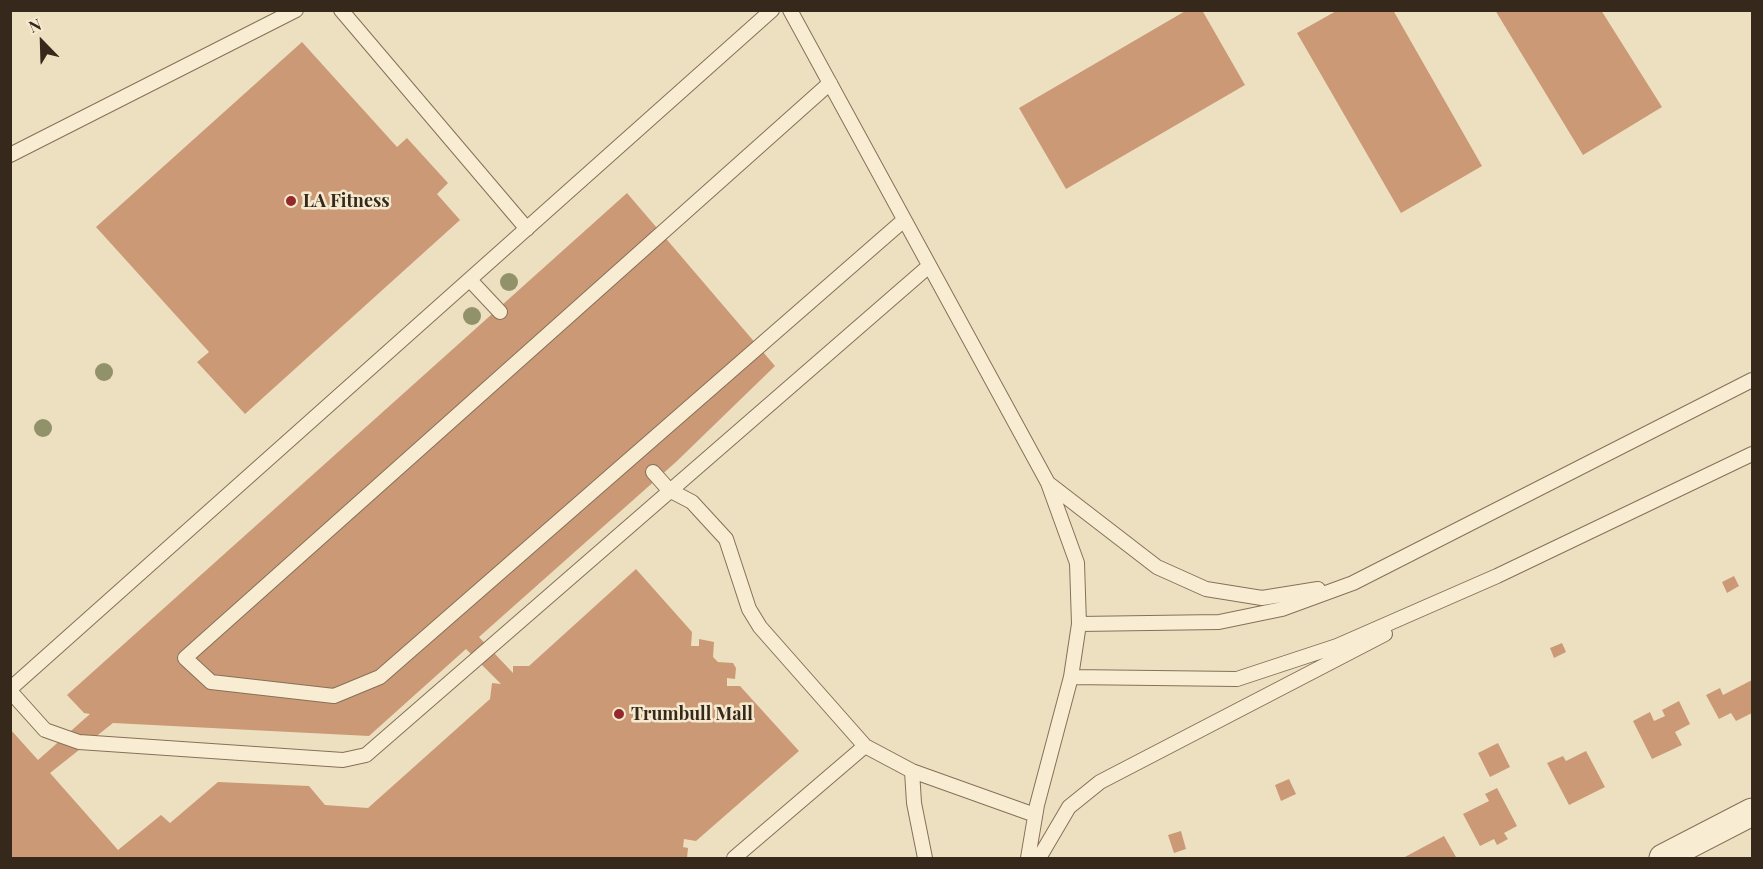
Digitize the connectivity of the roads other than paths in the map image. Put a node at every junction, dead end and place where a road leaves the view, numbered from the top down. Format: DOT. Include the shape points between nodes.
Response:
graph roads {
  1 [pos="296,10"];
  2 [pos="340,10"];
  3 [pos="772,10"];
  4 [pos="790,10"];
  5 [pos="830,83"];
  6 [pos="10,155"];
  7 [pos="904,220"];
  8 [pos="527,229"];
  9 [pos="929,266"];
  10 [pos="470,280"];
  11 [pos="500,312"];
  12 [pos="1752,380"];
  13 [pos="1752,454"];
  14 [pos="652,472"];
  15 [pos="1048,483"];
  16 [pos="669,490"];
  17 [pos="1497,576"];
  18 [pos="1353,583"];
  19 [pos="1079,624"];
  20 [pos="1071,677"];
  21 [pos="10,690"];
  22 [pos="865,746"];
  23 [pos="912,771"];
  24 [pos="1752,812"];
  25 [pos="1035,815"];
  26 [pos="734,858"];
  27 [pos="925,858"];
  28 [pos="1028,858"];
  29 [pos="1039,858"];
  30 [pos="1663,858"];
  1 -- 6 [label="lane"];
  2 -- 8 [label="lane"];
  3 -- 8 [label="lane"];
  4 -- 5 [label="lane"];
  5 -- 7 [label="lane"];
  5 -- 7 [label="lane" via="185,658 211,682 334,696 380,677"];
  7 -- 9 [label="lane"];
  8 -- 10 [label="lane"];
  9 -- 15 [label="lane"];
  9 -- 16 [label="lane"];
  10 -- 11 [label="lane"];
  10 -- 21 [label="lane"];
  12 -- 18 [label="lane"];
  13 -- 17 [label="lane"];
  14 -- 16 [label="lane"];
  15 -- 18 [label="lane" via="1157,567 1206,589 1262,598"];
  15 -- 19 [label="lane" via="1077,563"];
  16 -- 21 [label="lane" via="366,755 343,760 79,742 45,729"];
  16 -- 22 [label="lane" via="693,502 726,539 749,609 760,627"];
  17 -- 20 [label="lane" via="1337,646 1237,679"];
  17 -- 29 [label="lane" via="1100,782 1069,807"];
  18 -- 19 [label="lane" via="1282,609 1219,621"];
  19 -- 20 [label="lane"];
  20 -- 25 [label="lane"];
  22 -- 23 [label="lane"];
  22 -- 26 [label="lane"];
  23 -- 25 [label="lane"];
  23 -- 27 [label="lane"];
  24 -- 30 [label="street"];
  25 -- 28 [label="lane"];
}
